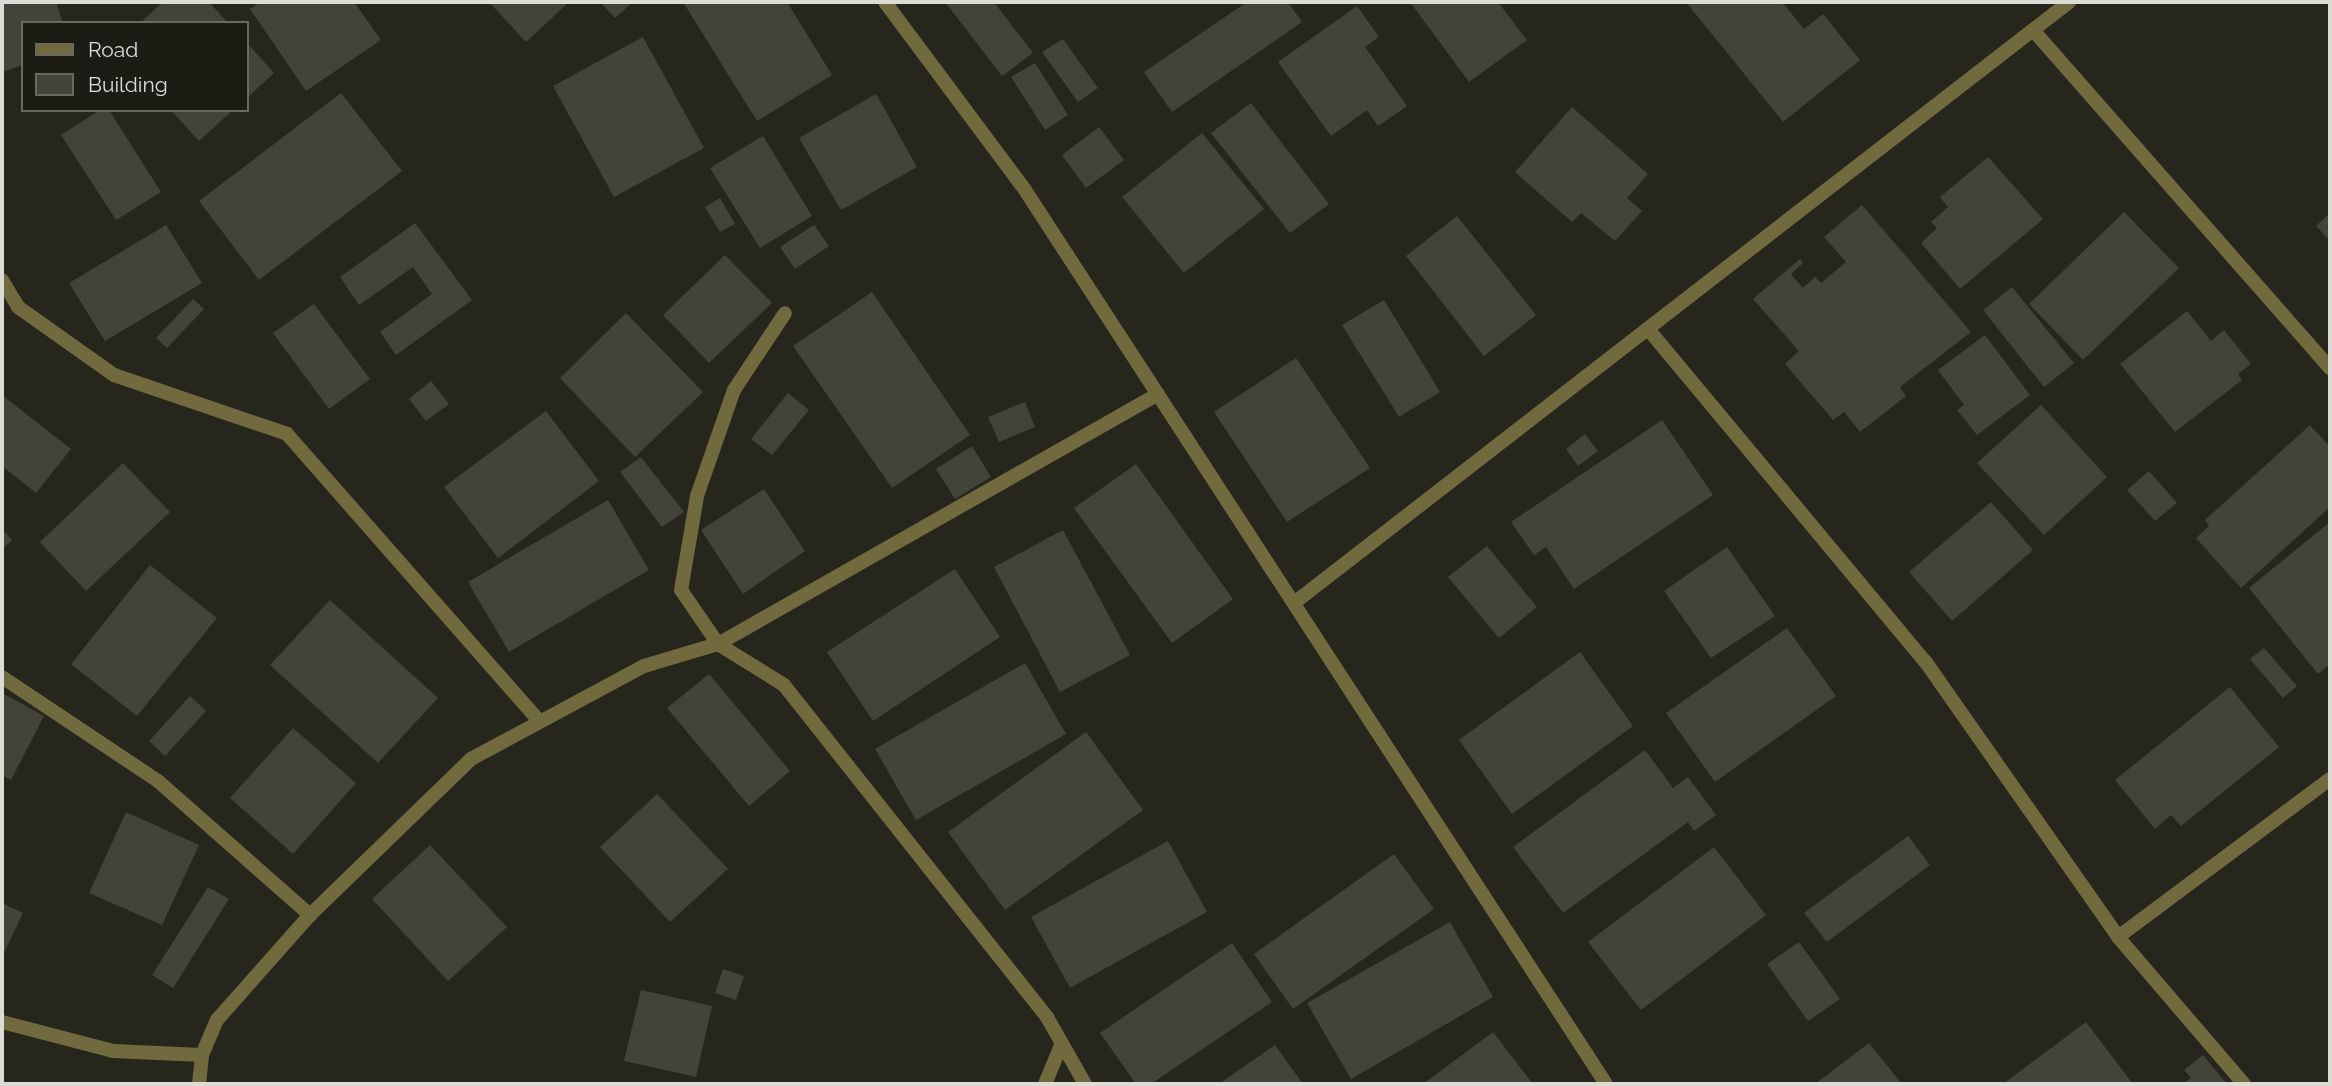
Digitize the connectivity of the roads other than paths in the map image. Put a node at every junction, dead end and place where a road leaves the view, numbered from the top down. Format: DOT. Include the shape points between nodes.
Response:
graph roads {
  1 [pos="885,2"];
  2 [pos="2069,2"];
  3 [pos="2033,30"];
  4 [pos="2,280"];
  5 [pos="785,313"];
  6 [pos="1648,328"];
  7 [pos="2330,368"];
  8 [pos="1158,394"];
  9 [pos="1294,603"];
  10 [pos="718,644"];
  11 [pos="2,677"];
  12 [pos="540,722"];
  13 [pos="2330,779"];
  14 [pos="310,915"];
  15 [pos="2118,937"];
  16 [pos="2,1022"];
  17 [pos="1062,1043"];
  18 [pos="202,1055"];
  19 [pos="199,1084"];
  20 [pos="1045,1084"];
  21 [pos="1085,1084"];
  22 [pos="1606,1084"];
  23 [pos="2244,1084"];
  1 -- 8 [label="street" via="1025,190"];
  2 -- 3 [label="street"];
  3 -- 6 [label="street"];
  3 -- 7 [label="street"];
  4 -- 12 [label="street" via="18,307 114,375 287,434"];
  5 -- 10 [label="street" via="734,390 697,496 681,590"];
  6 -- 9 [label="street"];
  6 -- 15 [label="street" via="1925,661"];
  8 -- 9 [label="street"];
  8 -- 10 [label="street"];
  9 -- 22 [label="street"];
  10 -- 12 [label="street" via="645,666"];
  10 -- 17 [label="street" via="784,685 1047,1017"];
  11 -- 14 [label="street" via="158,781"];
  12 -- 14 [label="street" via="471,759"];
  13 -- 15 [label="street"];
  14 -- 18 [label="street" via="217,1020"];
  15 -- 23 [label="street"];
  16 -- 18 [label="street" via="113,1051"];
  17 -- 20 [label="street"];
  17 -- 21 [label="street"];
  18 -- 19 [label="street"];
}
